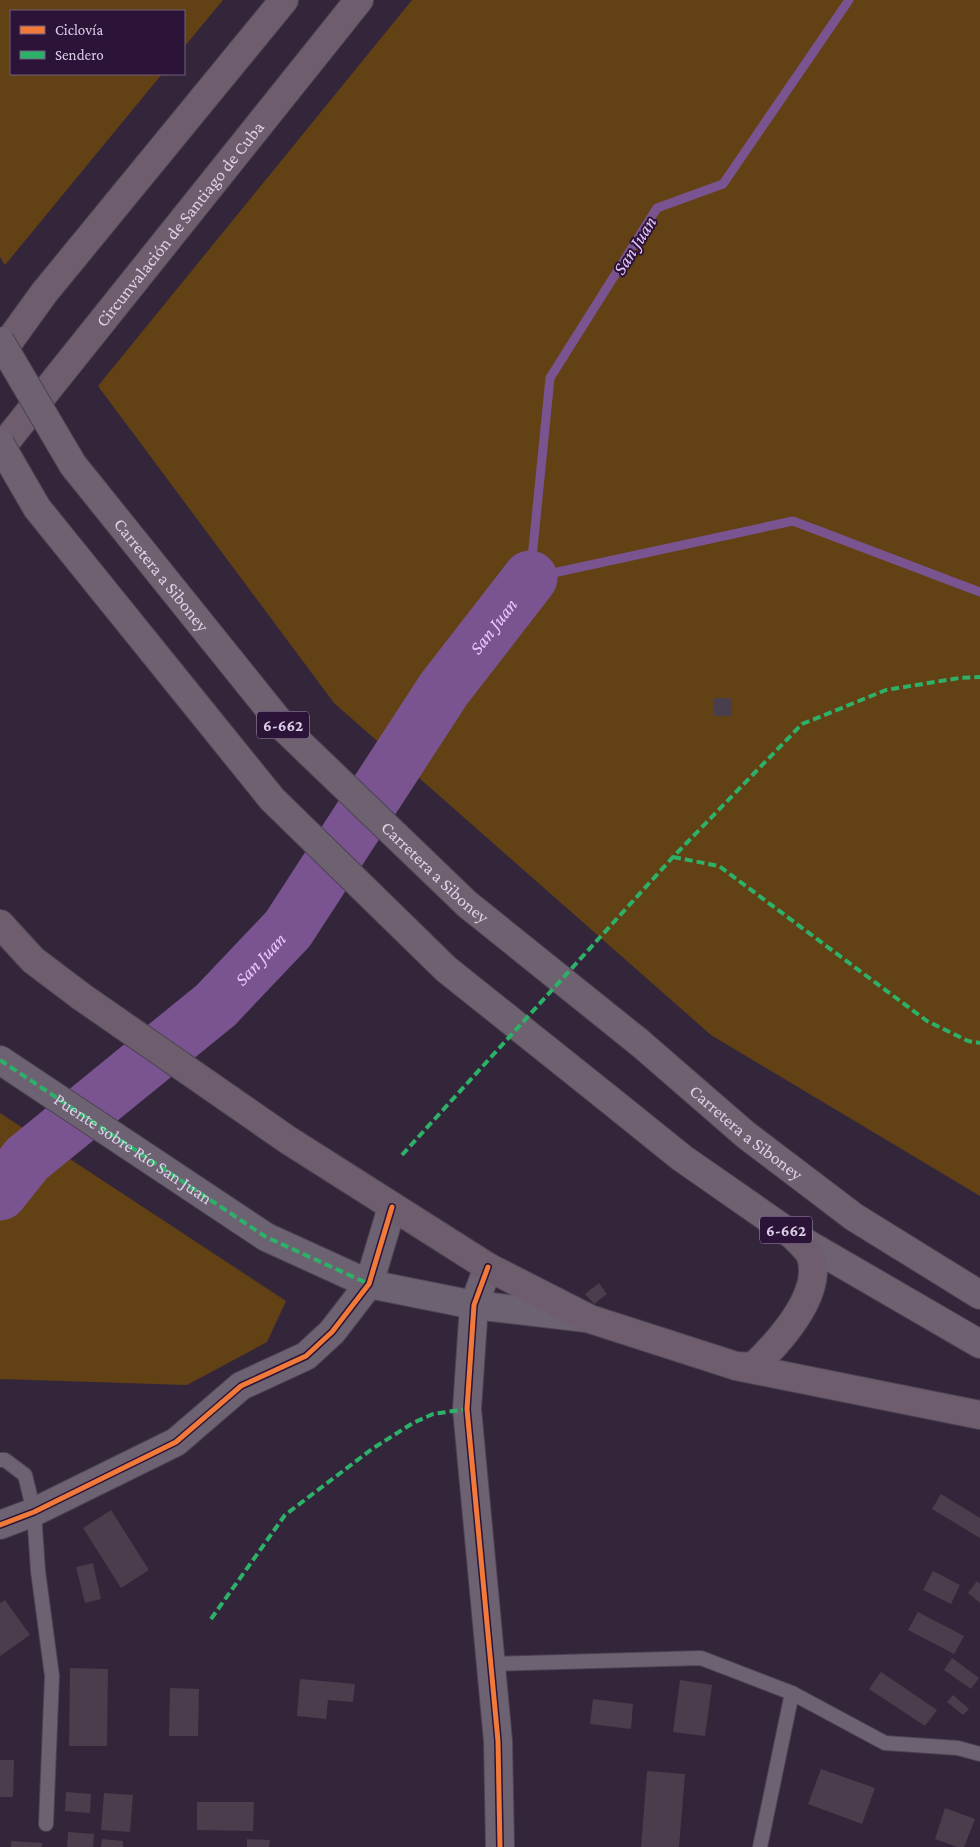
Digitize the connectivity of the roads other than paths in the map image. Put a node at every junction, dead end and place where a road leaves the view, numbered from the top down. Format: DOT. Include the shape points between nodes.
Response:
graph roads {
  1 [pos="284,0"];
  2 [pos="359,0"];
  3 [pos="0,341"];
  4 [pos="0,354"];
  5 [pos="0,444"];
  6 [pos="0,449"];
  7 [pos="0,924"];
  8 [pos="0,1060"];
  9 [pos="392,1207"];
  10 [pos="794,1236"];
  11 [pos="488,1267"];
  12 [pos="369,1284"];
  13 [pos="980,1295"];
  14 [pos="474,1305"];
  15 [pos="590,1319"];
  16 [pos="980,1344"];
  17 [pos="736,1366"];
  18 [pos="980,1415"];
  19 [pos="0,1460"];
  20 [pos="34,1512"];
  21 [pos="0,1525"];
  22 [pos="491,1664"];
  23 [pos="792,1693"];
  24 [pos="980,1754"];
  25 [pos="46,1824"];
  26 [pos="500,1847"];
  27 [pos="760,1847"];
  1 -- 4 [label="highway" via="44,293"];
  2 -- 6 [label="highway, Circunvalación de Santiago de Cuba"];
  3 -- 13 [label="main road, Carretera a Siboney / 6-662, bridge" via="73,465 286,730 467,904 640,1043 746,1135 854,1217"];
  5 -- 10 [label="main road, 6-662, bridge" via="37,508 272,799 446,969 682,1158"];
  7 -- 9 [label="highway" via="33,960 82,997 256,1118"];
  8 -- 12 [label="street, Puente sobre Río San Juan" via="266,1237"];
  9 -- 11 [label="highway"];
  9 -- 12 [label="street"];
  10 -- 16 [label="main road, 6-662"];
  10 -- 17 [label="highway" via="811,1257 812,1279 807,1298 772,1348 753,1367"];
  11 -- 14 [label="street"];
  11 -- 15 [label="highway"];
  12 -- 14 [label="street, Puente sobre Río San Juan"];
  12 -- 20 [label="street" via="332,1332 306,1356 241,1386 176,1442"];
  14 -- 15 [label="street, Puente sobre Río San Juan"];
  14 -- 22 [label="street" via="467,1409"];
  15 -- 17 [label="highway"];
  17 -- 18 [label="highway"];
  19 -- 20 [label="lane" via="25,1475"];
  20 -- 21 [label="street"];
  20 -- 25 [label="lane" via="52,1676"];
  22 -- 23 [label="lane" via="702,1658"];
  22 -- 26 [label="street" via="498,1741"];
  23 -- 24 [label="lane" via="885,1743 958,1748"];
  23 -- 27 [label="lane"];
}
